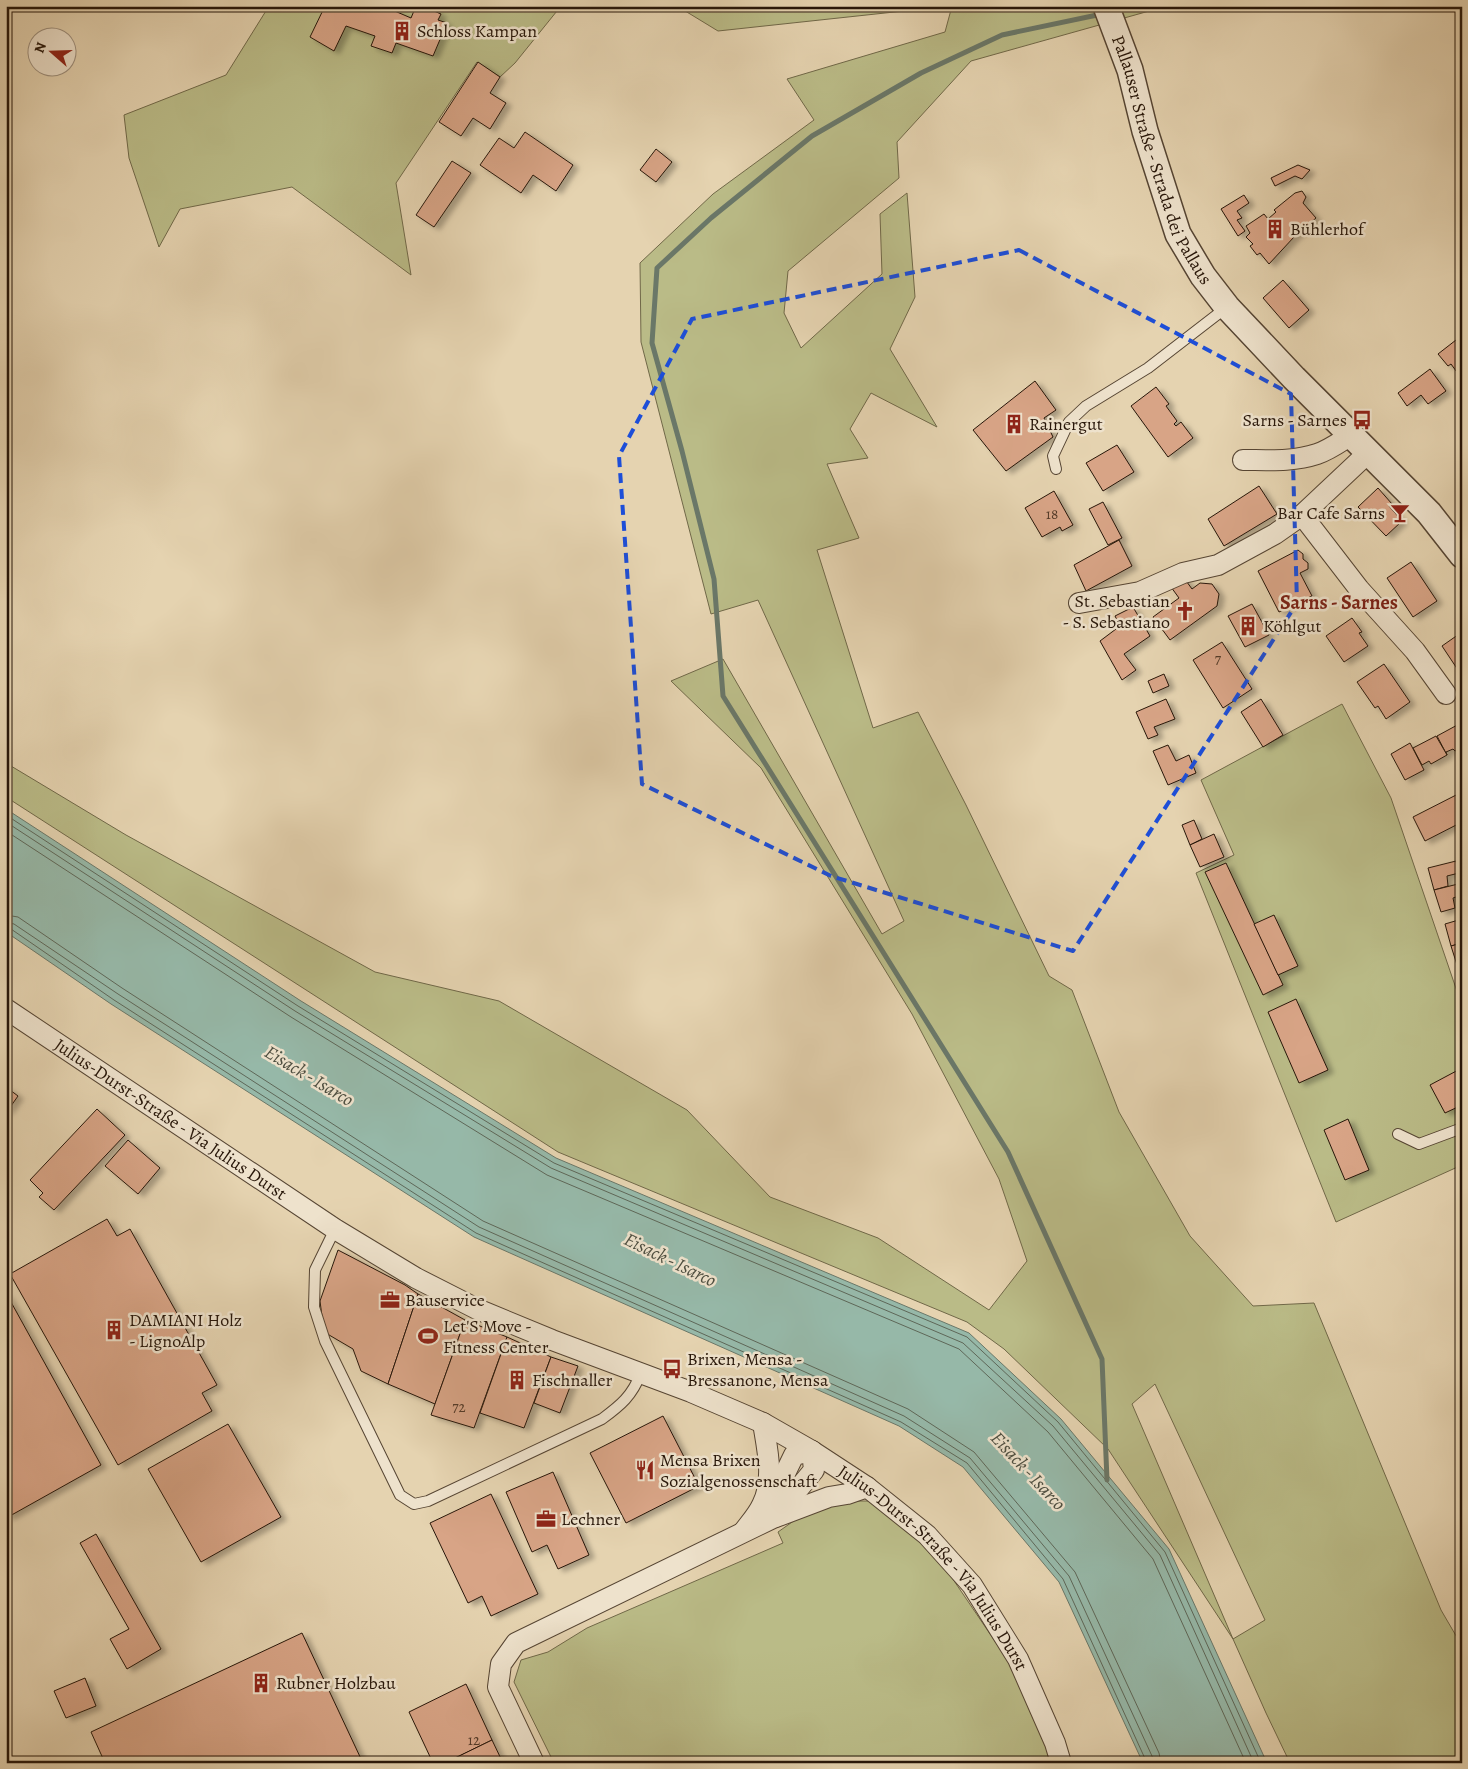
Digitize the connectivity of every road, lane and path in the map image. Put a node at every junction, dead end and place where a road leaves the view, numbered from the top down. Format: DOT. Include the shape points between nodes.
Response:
graph roads {
  1 [pos="1106,6"];
  2 [pos="1228,306"];
  3 [pos="1351,435"];
  4 [pos="1368,452"];
  5 [pos="1243,460"];
  6 [pos="1056,469"];
  7 [pos="1302,515"];
  8 [pos="1462,555"];
  9 [pos="1079,603"];
  10 [pos="1446,694"];
  11 [pos="6,1009"];
  12 [pos="1462,1128"];
  13 [pos="1398,1134"];
  14 [pos="335,1229"];
  15 [pos="641,1373"];
  16 [pos="763,1422"];
  17 [pos="812,1451"];
  18 [pos="867,1487"];
  19 [pos="769,1511"];
  20 [pos="534,1763"];
  21 [pos="1061,1763"];
  1 -- 2 [label="street, Pallauser Straße - Strada dei Pallaus" via="1130,70 1145,131 1178,234 1204,276"];
  2 -- 3 [label="street, Pallauser Straße - Strada dei Pallaus"];
  2 -- 6 [label="lane" via="1148,368 1086,406 1069,422 1053,456"];
  3 -- 4 [label="street, Pallauser Straße - Strada dei Pallaus"];
  3 -- 5 [label="street" via="1318,454 1295,459"];
  4 -- 7 [label="street"];
  4 -- 8 [label="street, Pallauser Straße - Strada dei Pallaus" via="1429,513"];
  7 -- 9 [label="street" via="1275,534 1218,565 1183,572 1140,592"];
  7 -- 10 [label="street" via="1359,589 1415,651"];
  11 -- 14 [label="street, Julius-Durst-Straße - Via Julius Durst"];
  12 -- 13 [label="lane" via="1419,1144"];
  14 -- 15 [label="street, Julius-Durst-Straße - Via Julius Durst" via="416,1278 477,1309"];
  14 -- 15 [label="lane" via="315,1270 314,1307 325,1341 400,1495 414,1504 428,1501 602,1419 623,1403"];
  15 -- 16 [label="street, Julius-Durst-Straße - Via Julius Durst"];
  16 -- 17 [label="street, Julius-Durst-Straße - Via Julius Durst"];
  16 -- 19 [label="street" via="769,1458"];
  17 -- 18 [label="street, Julius-Durst-Straße - Via Julius Durst"];
  17 -- 19 [label="street" via="794,1455"];
  18 -- 19 [label="street"];
  18 -- 21 [label="street, Julius-Durst-Straße - Via Julius Durst" via="927,1535 972,1584 1018,1659"];
  19 -- 20 [label="street" via="744,1531 516,1643 501,1664 498,1687"];
}
